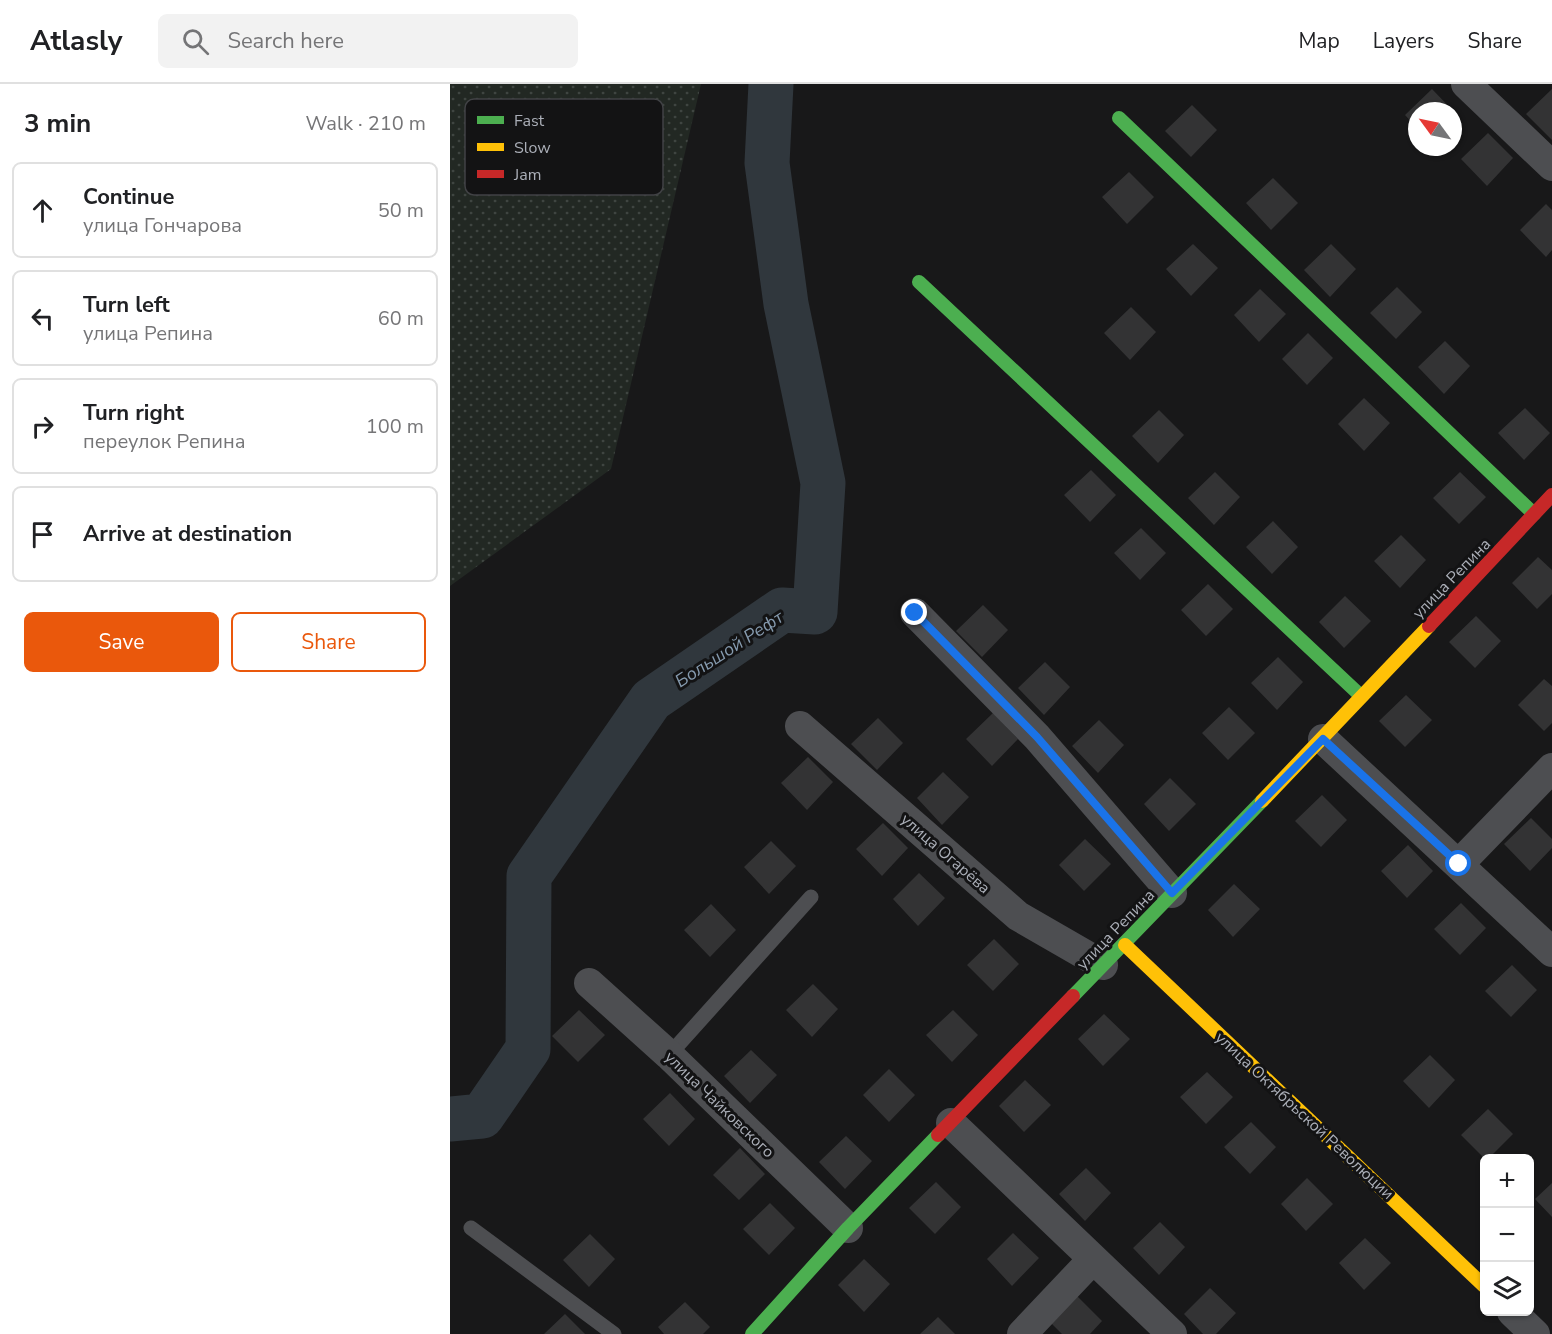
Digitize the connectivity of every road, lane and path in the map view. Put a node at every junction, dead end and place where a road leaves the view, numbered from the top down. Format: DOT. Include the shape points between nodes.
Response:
graph roads {
  1 [pos="1466,84"];
  2 [pos="1119,118"];
  3 [pos="1552,166"];
  4 [pos="919,282"];
  5 [pos="1552,495"];
  6 [pos="1534,514"];
  7 [pos="915,613"];
  8 [pos="1361,696"];
  9 [pos="800,726"];
  10 [pos="1323,739"];
  11 [pos="1552,768"];
  12 [pos="1459,864"];
  13 [pos="1172,893"];
  14 [pos="811,897"];
  15 [pos="1125,945"];
  16 [pos="1552,952"];
  17 [pos="1103,965"];
  18 [pos="589,983"];
  19 [pos="669,1055"];
  20 [pos="951,1123"];
  21 [pos="471,1228"];
  22 [pos="848,1228"];
  23 [pos="1094,1259"];
  24 [pos="1480,1281"];
  25 [pos="1517,1316"];
  26 [pos="614,1334"];
  27 [pos="752,1334"];
  28 [pos="1022,1334"];
  29 [pos="1172,1334"];
  30 [pos="1535,1334"];
  1 -- 3 [label="street"];
  2 -- 6 [label="street"];
  4 -- 8 [label="street"];
  5 -- 6 [label="street, улица Репина"];
  6 -- 8 [label="street, улица Репина"];
  7 -- 13 [label="street" via="1037,737"];
  8 -- 10 [label="street, улица Репина"];
  9 -- 17 [label="street, улица Огарёва" via="1018,916"];
  10 -- 12 [label="street"];
  10 -- 13 [label="street, улица Репина"];
  11 -- 12 [label="street"];
  12 -- 16 [label="street"];
  13 -- 15 [label="street, улица Репина"];
  14 -- 19 [label="lane"];
  15 -- 17 [label="street, улица Репина"];
  15 -- 24 [label="street, улица Октябрьской Революции"];
  17 -- 20 [label="street, улица Репина"];
  18 -- 19 [label="street, улица Чайковского"];
  19 -- 22 [label="street, улица Чайковского"];
  20 -- 22 [label="street, улица Репина"];
  20 -- 23 [label="street"];
  21 -- 26 [label="lane"];
  22 -- 27 [label="street, улица Репина"];
  23 -- 28 [label="street"];
  23 -- 29 [label="street"];
  25 -- 30 [label="street"];
}
